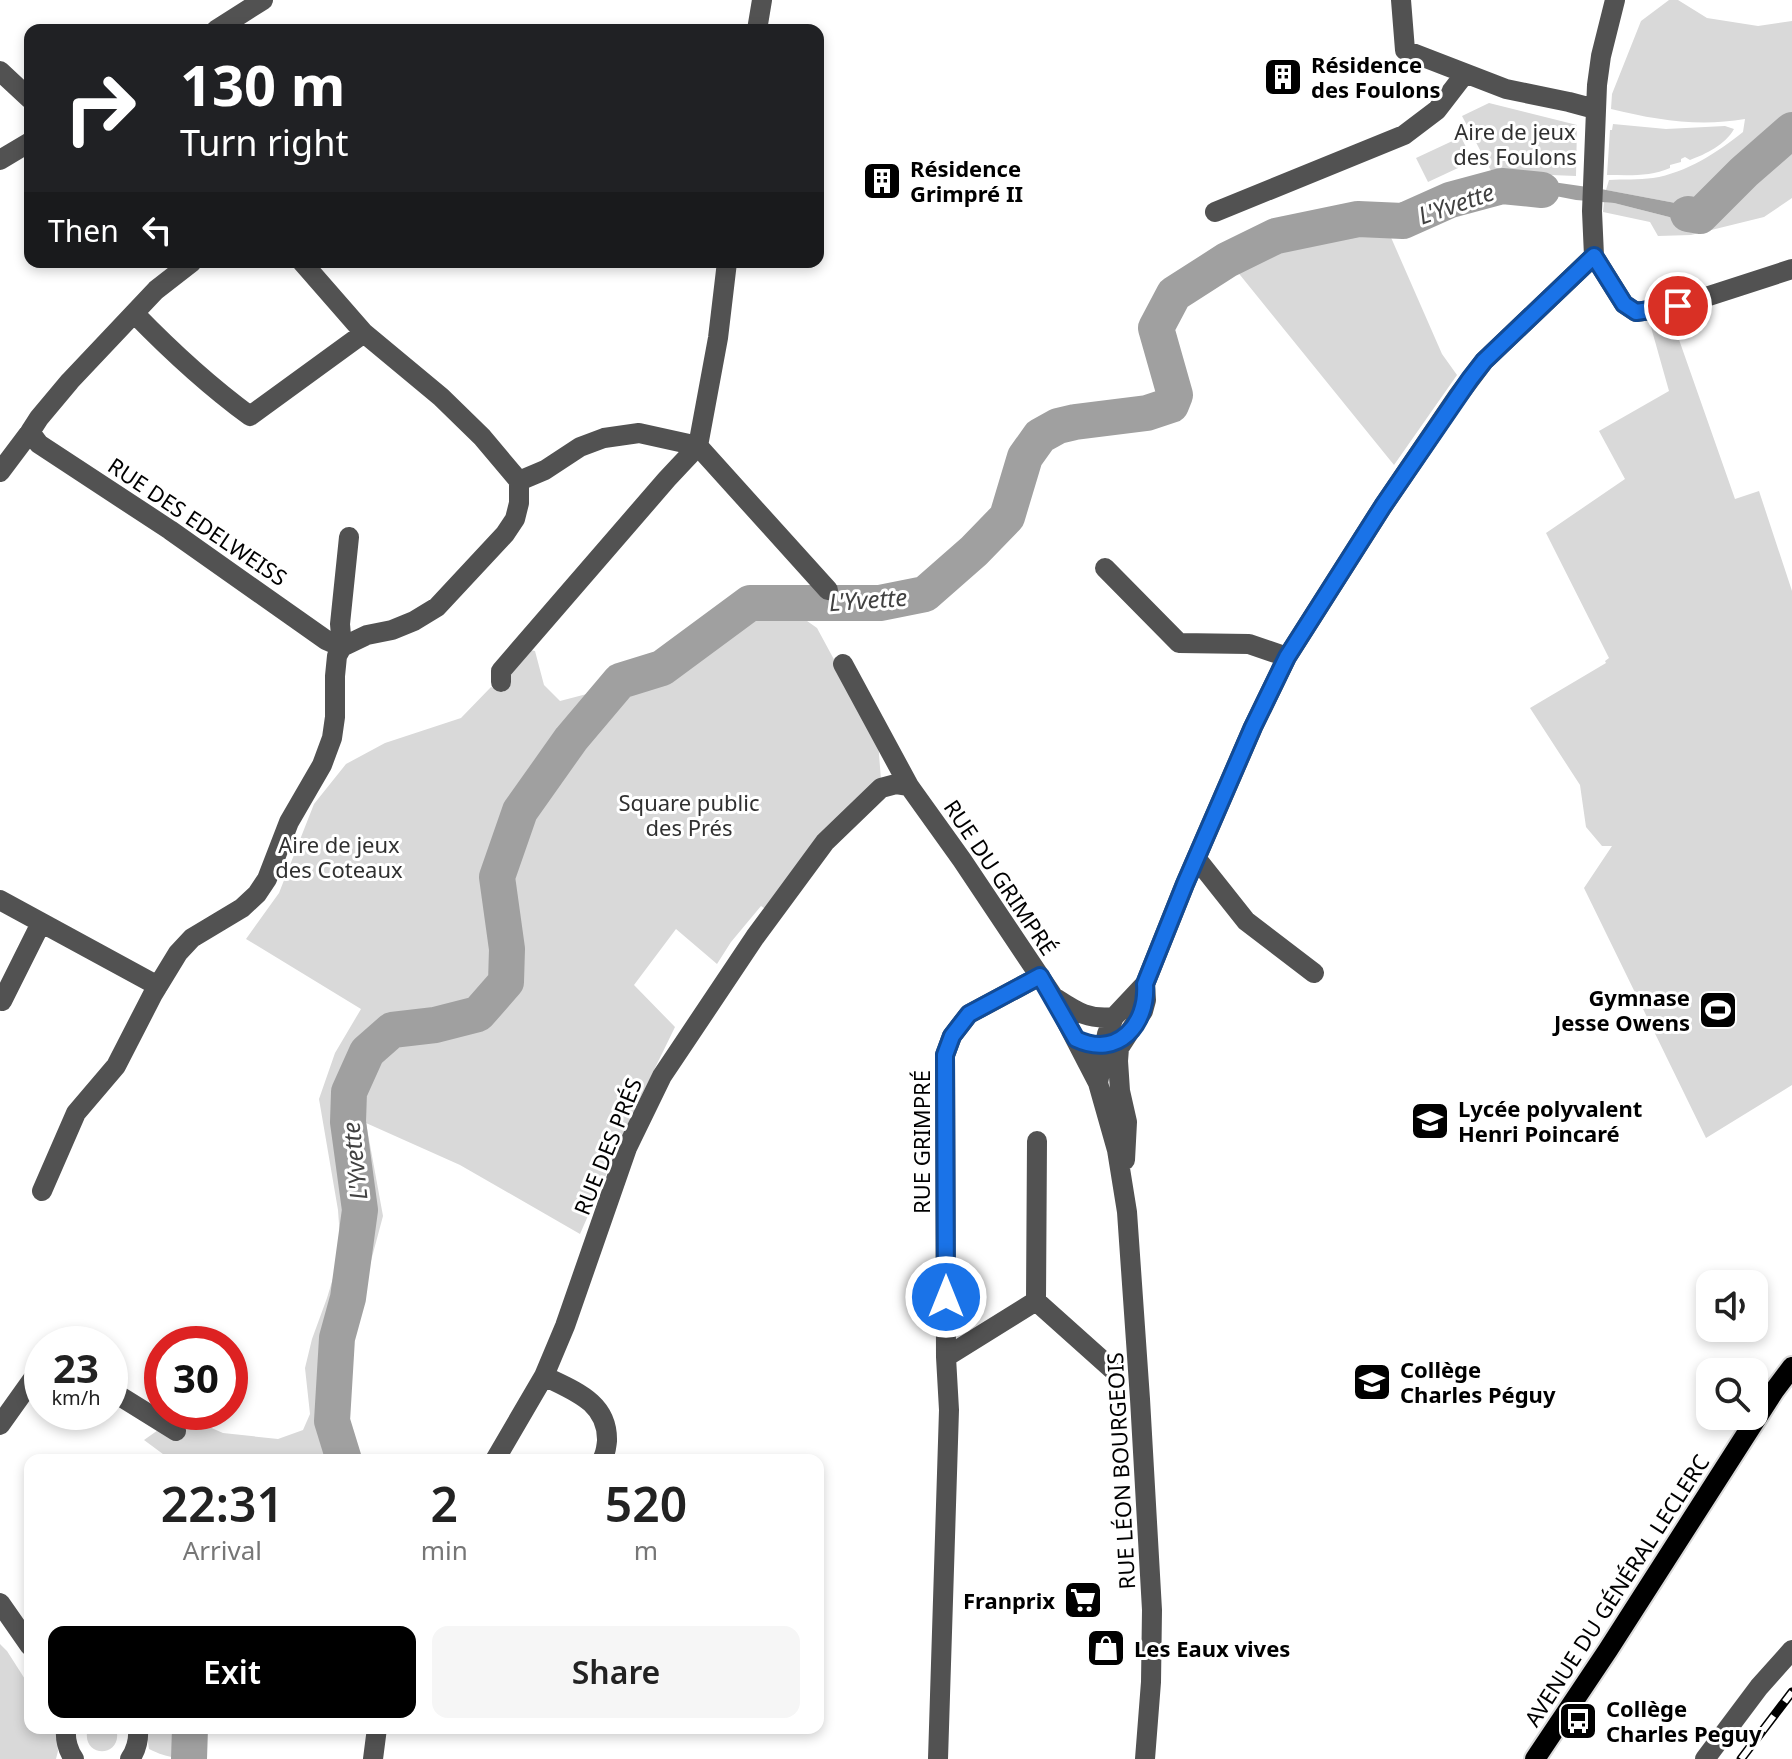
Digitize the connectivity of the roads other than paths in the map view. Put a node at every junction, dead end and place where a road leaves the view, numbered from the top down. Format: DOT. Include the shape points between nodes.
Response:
graph roads {
  1 [pos="263,0"];
  2 [pos="762,0"];
  3 [pos="1401,0"];
  4 [pos="1615,0"];
  5 [pos="225,24"];
  6 [pos="758,24"];
  7 [pos="0,71"];
  8 [pos="1464,75"];
  9 [pos="24,93"];
  10 [pos="1595,109"];
  11 [pos="24,146"];
  12 [pos="0,160"];
  13 [pos="1215,212"];
  14 [pos="1594,256"];
  15 [pos="184,268"];
  16 [pos="307,268"];
  17 [pos="726,268"];
  18 [pos="1792,269"];
  19 [pos="135,314"];
  20 [pos="364,333"];
  21 [pos="30,432"];
  22 [pos="698,446"];
  23 [pos="0,472"];
  24 [pos="519,481"];
  25 [pos="349,537"];
  26 [pos="1105,568"];
  27 [pos="828,590"];
  28 [pos="342,647"];
  29 [pos="1287,657"];
  30 [pos="843,664"];
  31 [pos="501,682"];
  32 [pos="909,786"];
  33 [pos="1196,858"];
  34 [pos="0,900"];
  35 [pos="41,923"];
  36 [pos="1314,973"];
  37 [pos="1040,976"];
  38 [pos="1145,984"];
  39 [pos="158,986"];
  40 [pos="1053,996"];
  41 [pos="2,1001"];
  42 [pos="1114,1017"];
  43 [pos="1125,1038"];
  44 [pos="1076,1039"];
  45 [pos="1104,1044"];
  46 [pos="1098,1083"];
  47 [pos="1037,1141"];
  48 [pos="1123,1180"];
  49 [pos="42,1191"];
  50 [pos="1036,1301"];
  51 [pos="946,1357"];
  52 [pos="1792,1367"];
  53 [pos="1112,1369"];
  54 [pos="544,1376"];
  55 [pos="24,1391"];
  56 [pos="128,1401"];
  57 [pos="0,1425"];
  58 [pos="176,1431"];
  59 [pos="498,1454"];
  60 [pos="606,1454"];
  61 [pos="0,1603"];
  62 [pos="24,1637"];
  63 [pos="1792,1650"];
  64 [pos="66,1734"];
  65 [pos="138,1734"];
  66 [pos="376,1734"];
  67 [pos="74,1759"];
  68 [pos="131,1759"];
  69 [pos="373,1759"];
  70 [pos="938,1759"];
  71 [pos="1145,1759"];
  72 [pos="1535,1759"];
  73 [pos="1705,1759"];
  1 -- 5 [label="street"];
  2 -- 6 [label="street"];
  3 -- 8 [label="street" via="1405,50"];
  4 -- 10 [label="street"];
  7 -- 9 [label="street"];
  8 -- 10 [label="street"];
  8 -- 13 [label="street" via="1437,110 1404,135"];
  10 -- 14 [label="street"];
  11 -- 12 [label="street"];
  14 -- 18 [label="street" via="1624,304 1636,312 1678,306"];
  14 -- 29 [label="street, RUE LÉON BOURGEOIS" via="1484,361"];
  15 -- 19 [label="street"];
  16 -- 20 [label="street"];
  17 -- 22 [label="street"];
  19 -- 20 [label="street" via="250,416"];
  19 -- 21 [label="street" via="70,381"];
  20 -- 24 [label="street" via="451,407"];
  21 -- 23 [label="street"];
  21 -- 28 [label="street, RUE DES EDELWEISS" via="39,444"];
  22 -- 24 [label="street" via="639,433 613,436 580,447"];
  22 -- 27 [label="street"];
  22 -- 31 [label="street" via="501,671"];
  24 -- 28 [label="street" via="515,519 437,607"];
  25 -- 28 [label="street"];
  26 -- 29 [label="street" via="1179,643 1249,644"];
  28 -- 39 [label="street" via="332,738 267,879 242,908 192,938"];
  29 -- 33 [label="street, RUE LÉON BOURGEOIS"];
  30 -- 32 [label="street, RUE DU GRIMPRÉ"];
  32 -- 37 [label="street, RUE DU GRIMPRÉ"];
  32 -- 54 [label="street, RUE DES PRÉS" via="881,788 825,842 662,1076 627,1148"];
  33 -- 36 [label="street" via="1246,921"];
  33 -- 38 [label="street, RUE LÉON BOURGEOIS"];
  34 -- 35 [label="street"];
  35 -- 39 [label="street"];
  35 -- 41 [label="street"];
  37 -- 40 [label="street, RUE DU GRIMPRÉ"];
  37 -- 51 [label="street, RUE GRIMPRÉ" via="969,1014 945,1055"];
  38 -- 42 [label="street, RUE LÉON BOURGEOIS"];
  38 -- 43 [label="street, RUE LÉON BOURGEOIS" via="1143,1011"];
  39 -- 49 [label="street" via="116,1066 76,1113"];
  40 -- 42 [label="street" via="1087,1016"];
  40 -- 44 [label="street, RUE DU GRIMPRÉ"];
  42 -- 45 [label="street, RUE LÉON BOURGEOIS"];
  43 -- 45 [label="street"];
  43 -- 48 [label="street, RUE LÉON BOURGEOIS" via="1118,1061 1127,1122"];
  44 -- 45 [label="street"];
  44 -- 46 [label="street, RUE DU GRIMPRÉ"];
  45 -- 46 [label="street, RUE LÉON BOURGEOIS"];
  46 -- 48 [label="street, RUE LÉON BOURGEOIS"];
  47 -- 50 [label="street"];
  48 -- 71 [label="street, RUE LÉON BOURGEOIS" via="1152,1610"];
  50 -- 51 [label="street"];
  50 -- 53 [label="street"];
  51 -- 70 [label="street, RUE GRIMPRÉ" via="949,1410"];
  52 -- 72 [label="main road, AVENUE DU GÉNÉRAL LECLERC"];
  54 -- 59 [label="street, RUE DES PRÉS"];
  54 -- 60 [label="street" via="598,1408 607,1436"];
  55 -- 57 [label="street"];
  56 -- 58 [label="street"];
  61 -- 62 [label="street"];
  63 -- 73 [label="street"];
  64 -- 67 [label="street"];
  65 -- 68 [label="street"];
  66 -- 69 [label="street"];
}
